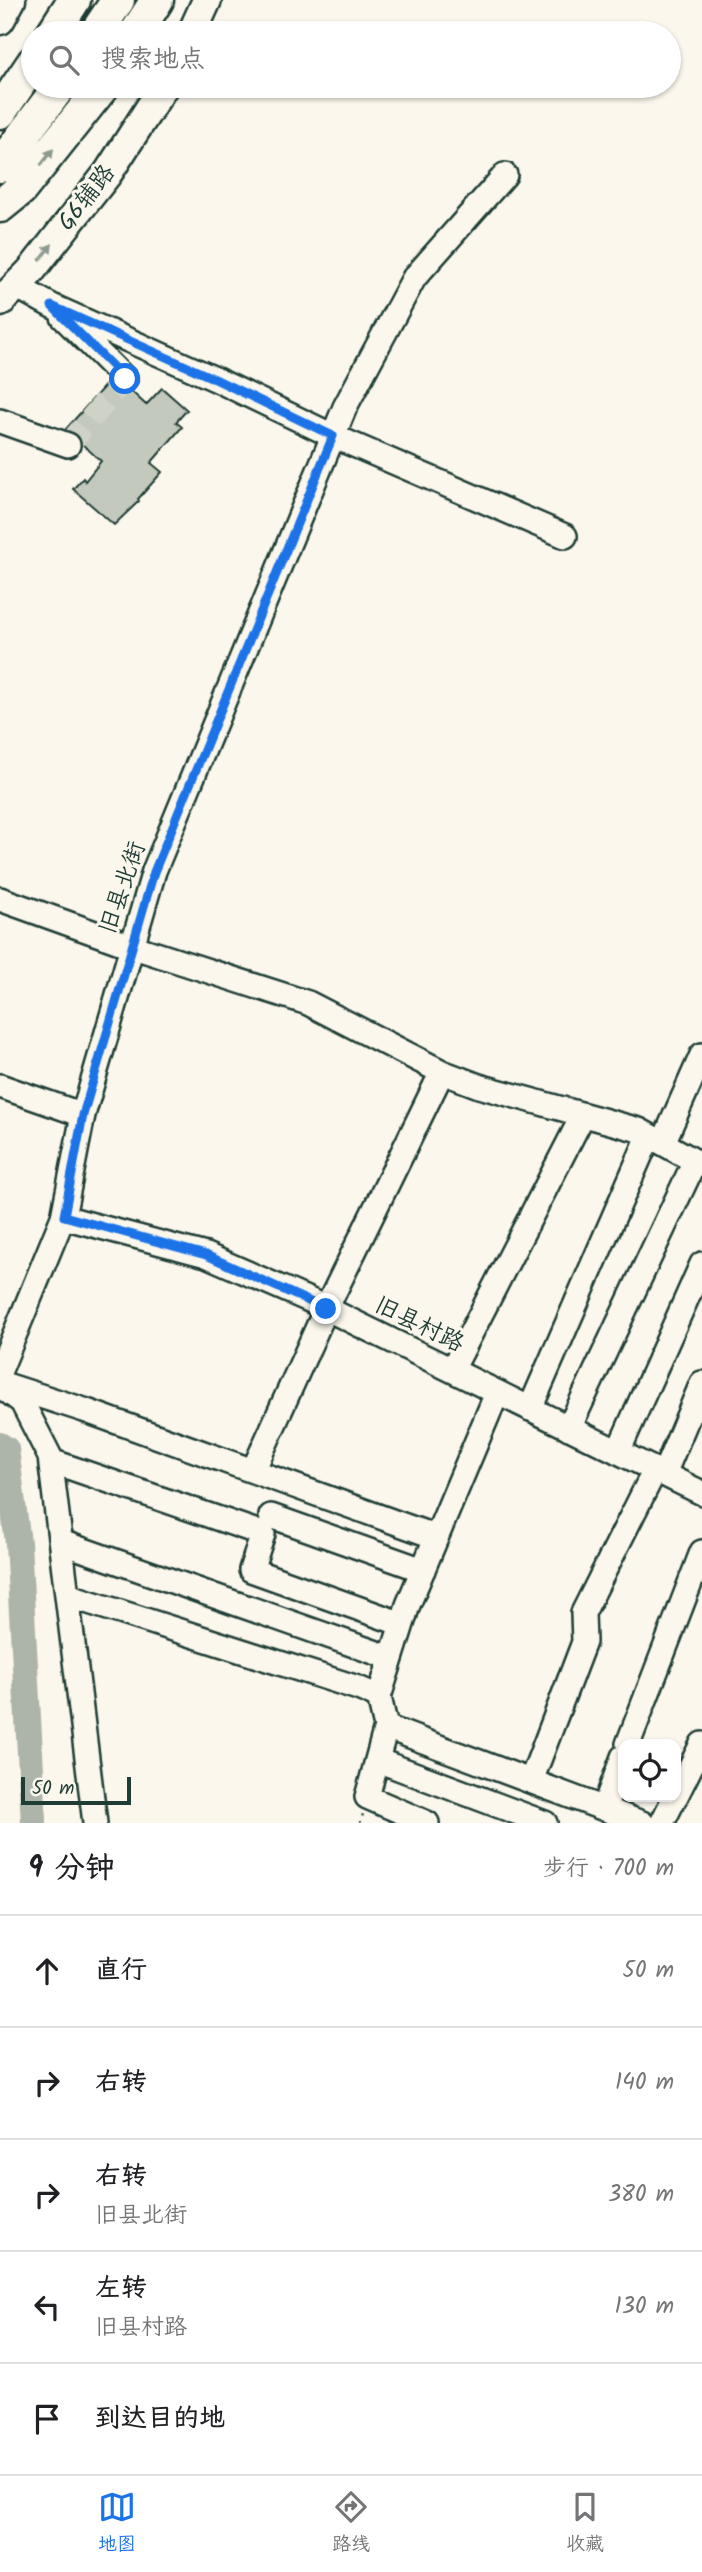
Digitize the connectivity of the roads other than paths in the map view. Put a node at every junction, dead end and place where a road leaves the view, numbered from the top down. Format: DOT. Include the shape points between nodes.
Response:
graph roads {
  1 [pos="74,0"];
  2 [pos="118,0"];
  3 [pos="157,0"];
  4 [pos="207,0"];
  5 [pos="61,21"];
  6 [pos="104,21"];
  7 [pos="144,21"];
  8 [pos="197,21"];
  9 [pos="21,80"];
  10 [pos="51,98"];
  11 [pos="93,98"];
  12 [pos="156,98"];
  13 [pos="0,112"];
  14 [pos="0,166"];
  15 [pos="505,176"];
  16 [pos="0,206"];
  17 [pos="8,294"];
  18 [pos="52,306"];
  19 [pos="125,379"];
  20 [pos="0,421"];
  21 [pos="333,436"];
  22 [pos="68,445"];
  23 [pos="565,536"];
  24 [pos="0,899"];
  25 [pos="131,946"];
  26 [pos="702,1055"];
  27 [pos="442,1072"];
  28 [pos="0,1086"];
  29 [pos="83,1115"];
  30 [pos="583,1115"];
  31 [pos="656,1139"];
  32 [pos="698,1163"];
  33 [pos="64,1216"];
  34 [pos="702,1264"];
  35 [pos="326,1309"];
  36 [pos="0,1370"];
  37 [pos="452,1370"];
  38 [pos="702,1383"];
  39 [pos="0,1384"];
  40 [pos="497,1392"];
  41 [pos="530,1409"];
  42 [pos="569,1428"];
  43 [pos="618,1452"];
  44 [pos="51,1461"];
  45 [pos="253,1471"];
  46 [pos="659,1472"];
  47 [pos="286,1483"];
  48 [pos="702,1493"];
  49 [pos="267,1525"];
  50 [pos="436,1537"];
  51 [pos="61,1542"];
  52 [pos="702,1552"];
  53 [pos="423,1570"];
  54 [pos="67,1595"];
  55 [pos="402,1623"];
  56 [pos="391,1658"];
  57 [pos="379,1697"];
  58 [pos="386,1727"];
  59 [pos="630,1739"];
  60 [pos="702,1744"];
  61 [pos="377,1760"];
  62 [pos="618,1771"];
  63 [pos="531,1781"];
  64 [pos="681,1786"];
  65 [pos="673,1802"];
  66 [pos="604,1808"];
  67 [pos="95,1823"];
  68 [pos="427,1823"];
  69 [pos="545,1823"];
  70 [pos="642,1823"];
  71 [pos="662,1823"];
  1 -- 5 [label="highway"];
  2 -- 6 [label="highway"];
  3 -- 7 [label="highway"];
  4 -- 8 [label="main road"];
  9 -- 13 [label="highway"];
  10 -- 14 [label="highway"];
  16 -- 11 [label="highway, one-way" via="21,189"];
  17 -- 12 [label="main road, G6辅路, one-way" via="108,173"];
  15 -- 21 [label="street, 旧县北街" via="414,278"];
  17 -- 18 [label="street"];
  18 -- 19 [label="street"];
  18 -- 21 [label="street"];
  20 -- 22 [label="street"];
  21 -- 23 [label="street"];
  21 -- 25 [label="street, 旧县北街" via="154,872"];
  24 -- 25 [label="street"];
  25 -- 27 [label="street" via="308,1003"];
  25 -- 29 [label="street, 旧县北街"];
  26 -- 31 [label="street"];
  27 -- 30 [label="street"];
  27 -- 35 [label="street"];
  28 -- 29 [label="street"];
  29 -- 33 [label="street, 旧县北街"];
  30 -- 31 [label="street"];
  30 -- 37 [label="street"];
  31 -- 32 [label="street"];
  31 -- 41 [label="street"];
  32 -- 42 [label="street"];
  33 -- 35 [label="street, 旧县村路" via="206,1255"];
  33 -- 36 [label="street, 旧县北街"];
  34 -- 43 [label="street"];
  35 -- 37 [label="street, 旧县村路"];
  35 -- 45 [label="street"];
  37 -- 40 [label="street, 旧县村路"];
  38 -- 46 [label="street"];
  39 -- 44 [label="street" via="22,1402"];
  39 -- 45 [label="street"];
  40 -- 41 [label="street, 旧县村路"];
  40 -- 50 [label="street"];
  41 -- 42 [label="street, 旧县村路"];
  42 -- 43 [label="street, 旧县村路"];
  43 -- 46 [label="street, 旧县村路"];
  44 -- 49 [label="street"];
  44 -- 51 [label="street"];
  45 -- 47 [label="street"];
  46 -- 48 [label="street, 旧县村路"];
  46 -- 63 [label="street" via="583,1613 584,1642"];
  47 -- 49 [label="street"];
  47 -- 50 [label="street"];
  49 -- 53 [label="street"];
  49 -- 55 [label="street" via="251,1570"];
  50 -- 53 [label="street"];
  51 -- 54 [label="street"];
  51 -- 56 [label="street"];
  52 -- 59 [label="street"];
  53 -- 55 [label="street"];
  54 -- 57 [label="street"];
  54 -- 67 [label="street"];
  55 -- 56 [label="street"];
  56 -- 57 [label="street"];
  57 -- 58 [label="street"];
  58 -- 61 [label="street"];
  58 -- 63 [label="street"];
  60 -- 64 [label="street"];
  61 -- 68 [label="street" via="368,1797"];
  61 -- 69 [label="street"];
  62 -- 66 [label="street"];
  63 -- 66 [label="street"];
  65 -- 71 [label="street"];
  66 -- 70 [label="street"];
}
